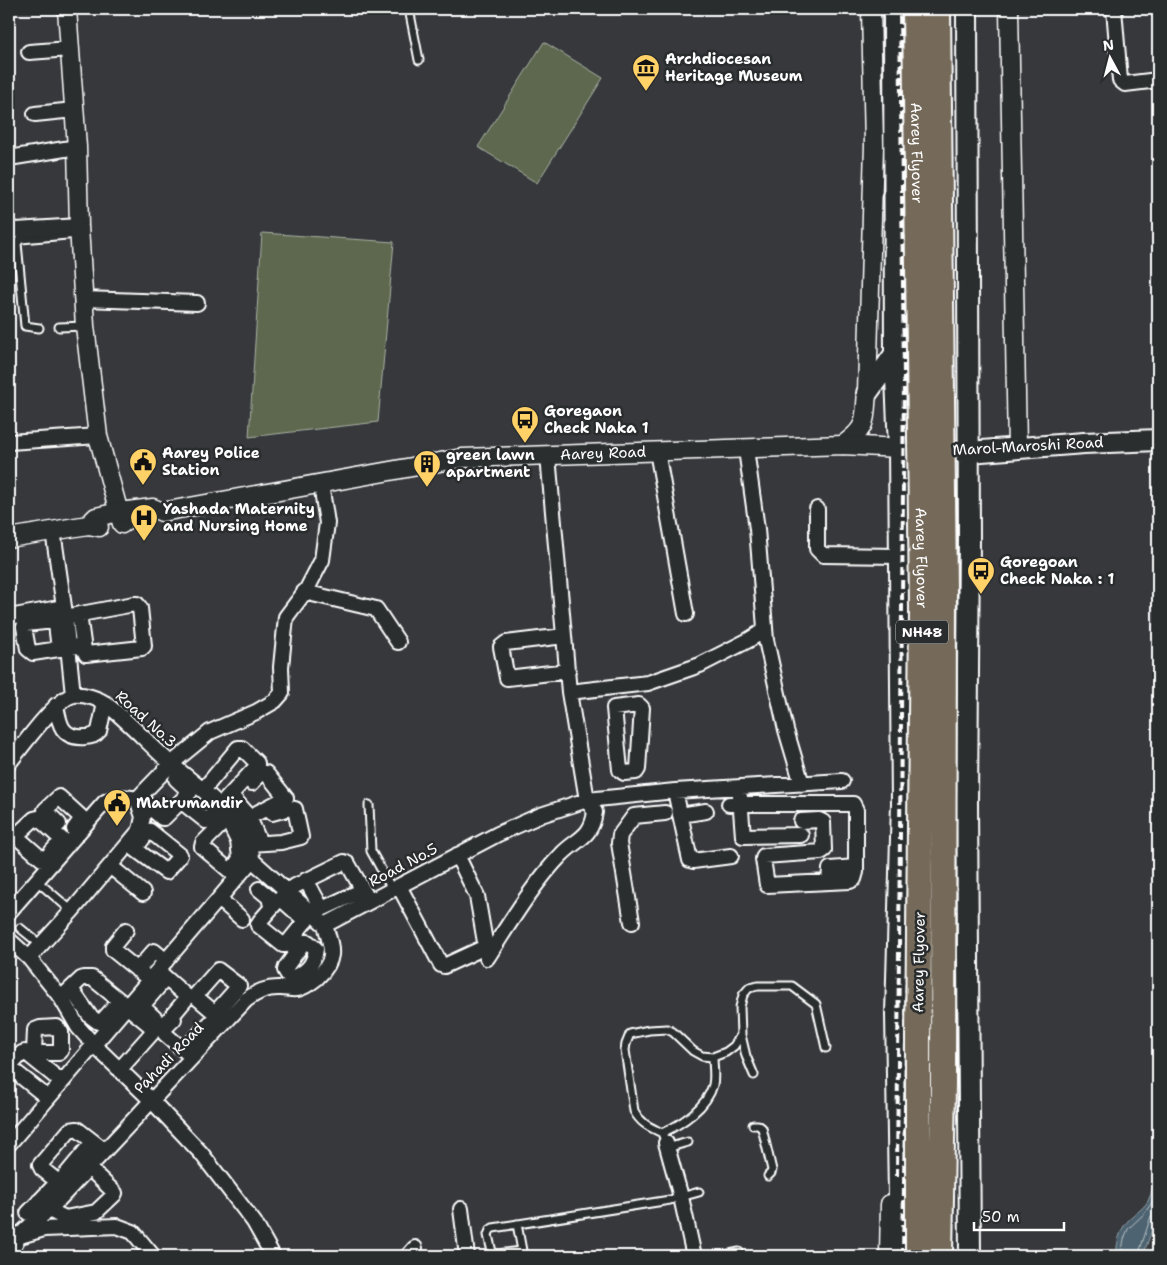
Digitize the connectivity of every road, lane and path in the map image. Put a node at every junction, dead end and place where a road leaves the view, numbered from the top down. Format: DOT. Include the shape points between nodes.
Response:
graph roads {
  1 [pos="67,9"];
  2 [pos="409,9"];
  3 [pos="871,9"];
  4 [pos="894,9"];
  5 [pos="915,9"];
  6 [pos="938,9"];
  7 [pos="967,9"];
  8 [pos="1009,9"];
  9 [pos="1114,9"];
  10 [pos="70,49"];
  11 [pos="28,52"];
  12 [pos="419,60"];
  13 [pos="1158,80"];
  14 [pos="74,110"];
  15 [pos="35,114"];
  16 [pos="77,146"];
  17 [pos="9,158"];
  18 [pos="9,228"];
  19 [pos="79,230"];
  20 [pos="84,299"];
  21 [pos="197,303"];
  22 [pos="85,326"];
  23 [pos="59,327"];
  24 [pos="39,328"];
  25 [pos="895,354"];
  26 [pos="867,393"];
  27 [pos="98,436"];
  28 [pos="1158,440"];
  29 [pos="9,442"];
  30 [pos="843,445"];
  31 [pos="899,448"];
  32 [pos="1017,448"];
  33 [pos="746,449"];
  34 [pos="657,451"];
  35 [pos="969,452"];
  36 [pos="548,456"];
  37 [pos="321,484"];
  38 [pos="817,509"];
  39 [pos="120,518"];
  40 [pos="53,530"];
  41 [pos="9,538"];
  42 [pos="900,556"];
  43 [pos="304,592"];
  44 [pos="64,612"];
  45 [pos="79,614"];
  46 [pos="686,614"];
  47 [pos="9,617"];
  48 [pos="34,617"];
  49 [pos="765,630"];
  50 [pos="560,636"];
  51 [pos="398,642"];
  52 [pos="83,646"];
  53 [pos="64,648"];
  54 [pos="564,671"];
  55 [pos="617,687"];
  56 [pos="569,692"];
  57 [pos="63,703"];
  58 [pos="618,707"];
  59 [pos="104,708"];
  60 [pos="9,763"];
  61 [pos="171,764"];
  62 [pos="624,773"];
  63 [pos="842,781"];
  64 [pos="801,784"];
  65 [pos="739,786"];
  66 [pos="60,787"];
  67 [pos="675,791"];
  68 [pos="629,796"];
  69 [pos="587,800"];
  70 [pos="141,803"];
  71 [pos="902,803"];
  72 [pos="967,803"];
  73 [pos="734,804"];
  74 [pos="800,804"];
  75 [pos="370,805"];
  76 [pos="187,806"];
  77 [pos="706,811"];
  78 [pos="91,812"];
  79 [pos="229,812"];
  80 [pos="672,814"];
  81 [pos="634,816"];
  82 [pos="801,828"];
  83 [pos="143,832"];
  84 [pos="69,839"];
  85 [pos="131,848"];
  86 [pos="803,853"];
  87 [pos="457,856"];
  88 [pos="731,856"];
  89 [pos="53,857"];
  90 [pos="252,860"];
  91 [pos="114,869"];
  92 [pos="234,874"];
  93 [pos="158,876"];
  94 [pos="306,880"];
  95 [pos="37,881"];
  96 [pos="395,888"];
  97 [pos="143,893"];
  98 [pos="273,893"];
  99 [pos="366,896"];
  100 [pos="219,899"];
  101 [pos="72,911"];
  102 [pos="9,912"];
  103 [pos="313,914"];
  104 [pos="242,919"];
  105 [pos="632,922"];
  106 [pos="325,925"];
  107 [pos="20,928"];
  108 [pos="126,930"];
  109 [pos="9,940"];
  110 [pos="42,946"];
  111 [pos="29,958"];
  112 [pos="487,958"];
  113 [pos="137,970"];
  114 [pos="157,978"];
  115 [pos="66,994"];
  116 [pos="240,996"];
  117 [pos="127,1006"];
  118 [pos="226,1012"];
  119 [pos="90,1016"];
  120 [pos="216,1024"];
  121 [pos="78,1027"];
  122 [pos="111,1033"];
  123 [pos="741,1035"];
  124 [pos="61,1040"];
  125 [pos="94,1045"];
  126 [pos="826,1048"];
  127 [pos="188,1054"];
  128 [pos="712,1057"];
  129 [pos="122,1066"];
  130 [pos="754,1075"];
  131 [pos="58,1079"];
  132 [pos="898,1081"];
  133 [pos="45,1095"];
  134 [pos="151,1100"];
  135 [pos="753,1125"];
  136 [pos="665,1141"];
  137 [pos="688,1142"];
  138 [pos="9,1144"];
  139 [pos="99,1146"];
  140 [pos="91,1170"];
  141 [pos="768,1176"];
  142 [pos="63,1190"];
  143 [pos="700,1192"];
  144 [pos="681,1197"];
  145 [pos="48,1208"];
  146 [pos="461,1209"];
  147 [pos="28,1213"];
  148 [pos="517,1224"];
  149 [pos="14,1234"];
  150 [pos="739,1252"];
  151 [pos="522,1254"];
  152 [pos="12,1256"];
  153 [pos="153,1256"];
  154 [pos="273,1256"];
  155 [pos="467,1256"];
  156 [pos="694,1256"];
  157 [pos="723,1256"];
  158 [pos="889,1256"];
  159 [pos="900,1256"];
  160 [pos="918,1256"];
  161 [pos="940,1256"];
  162 [pos="970,1256"];
  1 -- 10 [label="street"];
  2 -- 12 [label="lane"];
  3 -- 26 [label="street" via="874,145"];
  4 -- 25 [label="main road"];
  5 -- 160 [label="highway, Aarey Flyover / NH48, bridge" via="922,609"];
  6 -- 161 [label="highway, Aarey Flyover / NH48, bridge" via="944,589"];
  7 -- 35 [label="main road"];
  8 -- 32 [label="street"];
  9 -- 13 [label="street" via="1120,80 1126,84"];
  10 -- 11 [label="street"];
  10 -- 14 [label="street"];
  14 -- 15 [label="street"];
  14 -- 16 [label="street"];
  16 -- 17 [label="street"];
  16 -- 19 [label="street"];
  18 -- 19 [label="street"];
  19 -- 20 [label="street"];
  19 -- 24 [label="lane" via="21,239 17,243 25,326"];
  20 -- 21 [label="street"];
  20 -- 22 [label="street"];
  22 -- 23 [label="lane"];
  22 -- 27 [label="street"];
  25 -- 26 [label="main road"];
  25 -- 31 [label="main road"];
  26 -- 30 [label="street" via="863,427"];
  27 -- 29 [label="street"];
  27 -- 39 [label="street"];
  28 -- 32 [label="main road, Marol-Maroshi Road"];
  30 -- 31 [label="street, Aarey Road"];
  30 -- 33 [label="street, Aarey Road"];
  31 -- 35 [label="main road, Marol-Maroshi Road"];
  31 -- 42 [label="main road"];
  32 -- 35 [label="main road, Marol-Maroshi Road"];
  33 -- 34 [label="street, Aarey Road"];
  33 -- 49 [label="street" via="757,529"];
  34 -- 36 [label="street, Aarey Road"];
  34 -- 46 [label="street"];
  35 -- 72 [label="main road"];
  36 -- 37 [label="street, Aarey Road" via="462,458"];
  36 -- 50 [label="street"];
  37 -- 39 [label="street, Aarey Road" via="162,512 153,508"];
  37 -- 43 [label="street" via="327,523 322,560"];
  38 -- 42 [label="street" via="817,549 823,555"];
  39 -- 40 [label="street, Aarey Road" via="96,516 88,525"];
  40 -- 41 [label="street, Aarey Road"];
  40 -- 44 [label="street"];
  42 -- 71 [label="main road"];
  43 -- 51 [label="street" via="376,609"];
  43 -- 61 [label="street" via="286,617 282,693 256,712 210,732"];
  44 -- 45 [label="street"];
  44 -- 48 [label="street"];
  44 -- 53 [label="street"];
  45 -- 52 [label="street"];
  45 -- 52 [label="street" via="137,604 145,642 142,648 89,654 84,652"];
  47 -- 48 [label="street"];
  48 -- 53 [label="street" via="56,622"];
  48 -- 53 [label="street" via="24,627 28,649 36,652"];
  49 -- 55 [label="street" via="700,665 648,683"];
  49 -- 64 [label="street"];
  50 -- 54 [label="street"];
  50 -- 54 [label="street" via="506,643 501,647 507,678"];
  52 -- 53 [label="street"];
  53 -- 57 [label="street"];
  54 -- 56 [label="street"];
  55 -- 56 [label="street"];
  55 -- 58 [label="street"];
  56 -- 69 [label="street"];
  57 -- 59 [label="street, Road No.3" via="90,697"];
  57 -- 59 [label="street" via="59,724 75,738 92,736 99,731"];
  57 -- 60 [label="street"];
  58 -- 62 [label="street" via="614,708 620,770"];
  58 -- 62 [label="street" via="640,705 642,708 638,769"];
  59 -- 61 [label="street, Road No.3"];
  61 -- 70 [label="street"];
  61 -- 79 [label="street"];
  62 -- 68 [label="street"];
  63 -- 64 [label="street, Road No.5"];
  64 -- 65 [label="street, Road No.5"];
  64 -- 74 [label="street"];
  65 -- 67 [label="street, Road No.5"];
  65 -- 73 [label="street"];
  66 -- 78 [label="street"];
  67 -- 68 [label="street, Road No.5"];
  67 -- 80 [label="street"];
  68 -- 69 [label="street, Road No.5"];
  68 -- 81 [label="street"];
  69 -- 87 [label="street, Road No.5" via="541,815"];
  69 -- 112 [label="street" via="595,812 593,826 561,855 528,896"];
  70 -- 78 [label="street" via="128,796 110,799"];
  70 -- 79 [label="street" via="162,818"];
  70 -- 79 [label="street" via="171,776"];
  70 -- 83 [label="street"];
  71 -- 72 [label="main road"];
  71 -- 132 [label="main road" via="896,1014"];
  72 -- 162 [label="main road"];
  73 -- 74 [label="street"];
  73 -- 82 [label="street" via="743,836"];
  74 -- 82 [label="street"];
  74 -- 86 [label="street" via="855,806 854,879 766,885 764,856"];
  75 -- 96 [label="lane" via="372,851"];
  76 -- 79 [label="street" via="206,821"];
  77 -- 80 [label="street"];
  78 -- 84 [label="street"];
  79 -- 90 [label="street" via="252,852"];
  79 -- 92 [label="street" via="240,851"];
  79 -- 92 [label="street" via="202,847"];
  80 -- 81 [label="street"];
  80 -- 88 [label="street" via="690,860"];
  81 -- 105 [label="street" via="620,835 619,844"];
  82 -- 86 [label="street"];
  82 -- 86 [label="street" via="819,820 824,824 824,850"];
  83 -- 85 [label="street"];
  83 -- 85 [label="street" via="151,831 179,857 164,872"];
  84 -- 89 [label="street"];
  84 -- 89 [label="street" via="38,818 19,833 18,838 42,859"];
  85 -- 91 [label="street"];
  85 -- 93 [label="street"];
  87 -- 96 [label="street, Road No.5"];
  87 -- 96 [label="street" via="477,896 485,942 483,948 441,965"];
  89 -- 95 [label="street"];
  90 -- 92 [label="street"];
  90 -- 98 [label="street"];
  91 -- 97 [label="street"];
  91 -- 101 [label="street"];
  92 -- 100 [label="street"];
  94 -- 98 [label="street"];
  94 -- 99 [label="street" via="346,862"];
  94 -- 103 [label="street"];
  95 -- 101 [label="lane"];
  95 -- 102 [label="street"];
  96 -- 99 [label="street, Road No.5"];
  98 -- 103 [label="street"];
  98 -- 103 [label="street" via="260,927 284,946"];
  99 -- 103 [label="street"];
  99 -- 106 [label="street, Road No.5"];
  100 -- 104 [label="street"];
  100 -- 114 [label="street"];
  101 -- 110 [label="street"];
  103 -- 106 [label="street"];
  106 -- 116 [label="street, Pahadi Road" via="332,958 314,980 299,988 290,984"];
  107 -- 110 [label="lane"];
  108 -- 113 [label="street" via="112,948"];
  109 -- 111 [label="street"];
  110 -- 111 [label="street"];
  111 -- 115 [label="street"];
  113 -- 114 [label="street"];
  113 -- 114 [label="street" via="154,951"];
  114 -- 117 [label="street"];
  115 -- 117 [label="street" via="81,979 89,978"];
  115 -- 119 [label="street"];
  115 -- 121 [label="street"];
  116 -- 118 [label="street, Pahadi Road"];
  116 -- 118 [label="street" via="238,985 219,969 196,995 214,1013"];
  117 -- 119 [label="street" via="102,1021"];
  117 -- 122 [label="street"];
  117 -- 129 [label="street" via="151,1026 152,1033"];
  118 -- 120 [label="street, Pahadi Road"];
  119 -- 121 [label="street"];
  120 -- 127 [label="street, Pahadi Road"];
  120 -- 127 [label="street" via="193,1002 188,1003 164,1031"];
  121 -- 124 [label="street"];
  121 -- 125 [label="street"];
  122 -- 125 [label="street"];
  122 -- 129 [label="street" via="107,1048"];
  123 -- 126 [label="lane" via="740,1008 743,995 749,988 792,986 816,1004"];
  123 -- 128 [label="lane" via="734,1046"];
  123 -- 130 [label="lane"];
  125 -- 129 [label="street"];
  125 -- 131 [label="street"];
  127 -- 134 [label="street, Pahadi Road"];
  128 -- 136 [label="lane" via="713,1086 695,1113 677,1126"];
  128 -- 136 [label="lane" via="693,1051 667,1029 630,1034 625,1050 634,1111 639,1120"];
  129 -- 134 [label="street"];
  131 -- 133 [label="street"];
  131 -- 133 [label="street" via="25,1052 12,1064 13,1070"];
  132 -- 158 [label="street" via="891,1098"];
  132 -- 159 [label="main road"];
  133 -- 138 [label="street"];
  134 -- 139 [label="street, Pahadi Road"];
  134 -- 154 [label="street" via="201,1153 254,1222"];
  135 -- 141 [label="lane" via="762,1128 772,1170"];
  136 -- 137 [label="lane"];
  136 -- 144 [label="street"];
  139 -- 140 [label="street, Pahadi Road"];
  139 -- 142 [label="street"];
  139 -- 142 [label="street" via="77,1129 72,1129 41,1163 40,1168"];
  140 -- 142 [label="street, Pahadi Road"];
  140 -- 145 [label="street" via="114,1191 114,1195 96,1212 68,1218"];
  142 -- 145 [label="street, Pahadi Road"];
  143 -- 144 [label="lane"];
  144 -- 148 [label="lane"];
  144 -- 156 [label="street"];
  145 -- 147 [label="street"];
  145 -- 149 [label="street, Pahadi Road"];
  146 -- 155 [label="street"];
  148 -- 151 [label="lane"];
  148 -- 151 [label="lane" via="493,1228 488,1235 491,1250 496,1254"];
  149 -- 152 [label="street"];
  149 -- 153 [label="street" via="117,1226 133,1232"];
  150 -- 157 [label="lane"];
}
